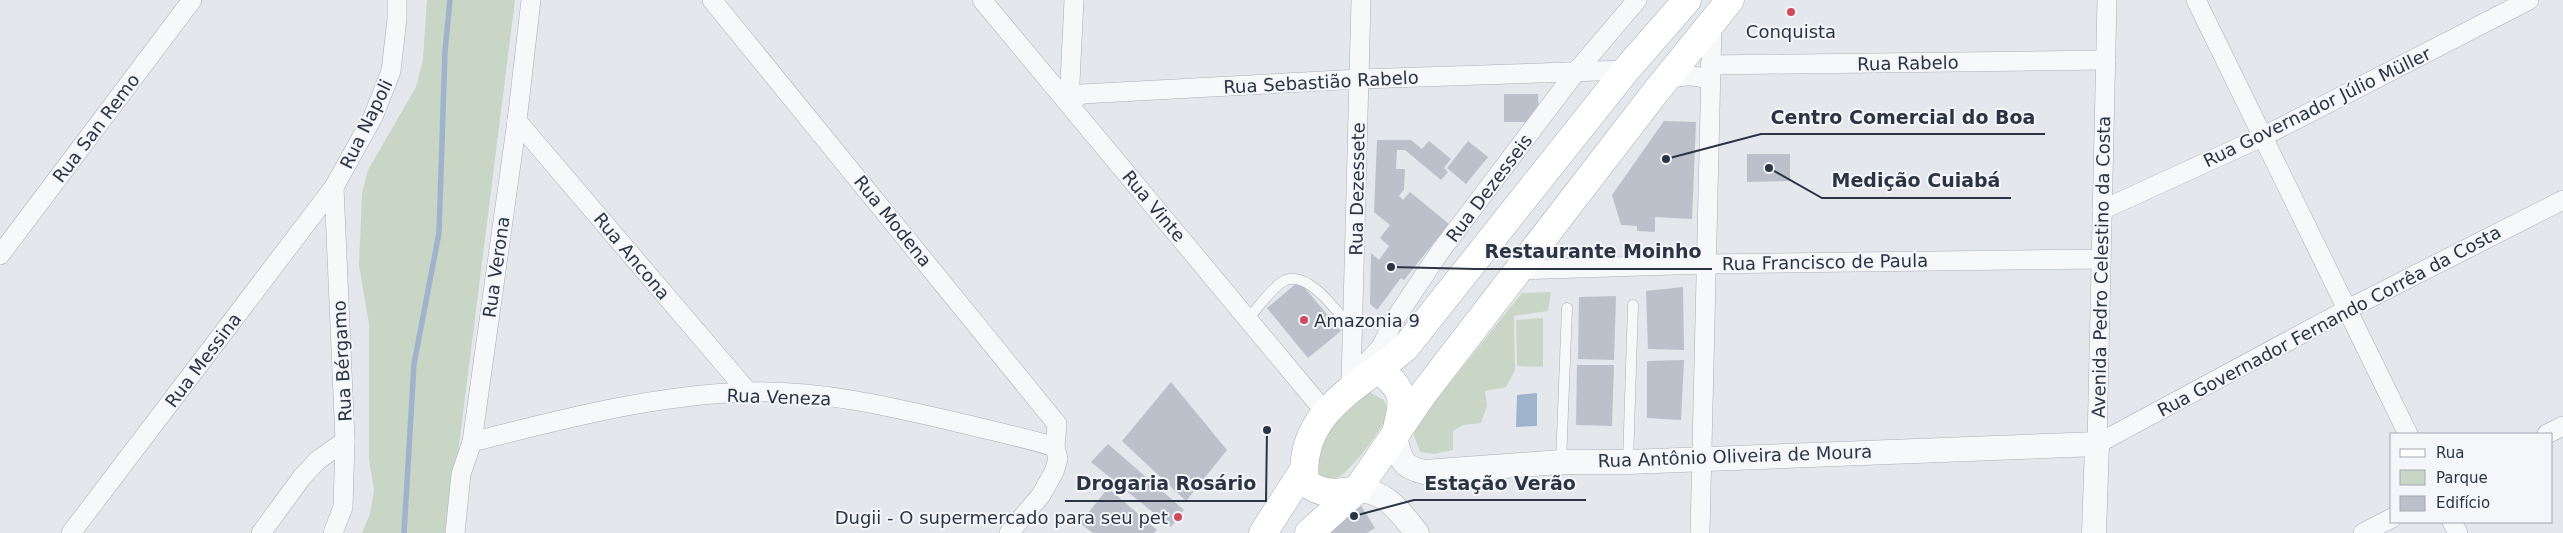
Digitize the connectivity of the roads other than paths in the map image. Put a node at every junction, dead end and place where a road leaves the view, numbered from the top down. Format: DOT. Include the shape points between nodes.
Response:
graph roads {
  1 [pos="192,0"];
  2 [pos="396,0"];
  3 [pos="531,0"];
  4 [pos="712,0"];
  5 [pos="982,0"];
  6 [pos="1074,0"];
  7 [pos="1361,0"];
  8 [pos="1637,0"];
  9 [pos="1687,0"];
  10 [pos="1730,0"];
  11 [pos="2196,0"];
  12 [pos="2529,0"];
  13 [pos="2112,3"];
  14 [pos="1712,24"];
  15 [pos="2106,60"];
  16 [pos="1626,70"];
  17 [pos="1576,73"];
  18 [pos="1710,73"];
  19 [pos="1360,80"];
  20 [pos="1663,82"];
  21 [pos="1069,103"];
  22 [pos="516,121"];
  23 [pos="2264,136"];
  24 [pos="334,186"];
  25 [pos="2563,200"];
  26 [pos="2102,210"];
  27 [pos="0,255"];
  28 [pos="2101,259"];
  29 [pos="1705,264"];
  30 [pos="1519,270"];
  31 [pos="1632,305"];
  32 [pos="1567,308"];
  33 [pos="2346,310"];
  34 [pos="1248,319"];
  35 [pos="1354,331"];
  36 [pos="1380,370"];
  37 [pos="1352,382"];
  38 [pos="748,392"];
  39 [pos="1325,412"];
  40 [pos="2563,426"];
  41 [pos="2408,433"];
  42 [pos="2549,433"];
  43 [pos="1394,437"];
  44 [pos="345,441"];
  45 [pos="472,442"];
  46 [pos="2097,444"];
  47 [pos="1055,447"];
  48 [pos="1702,457"];
  49 [pos="1561,462"];
  50 [pos="1628,462"];
  51 [pos="1303,471"];
  52 [pos="1357,490"];
  53 [pos="2390,519"];
  54 [pos="71,533"];
  55 [pos="261,533"];
  56 [pos="333,533"];
  57 [pos="455,533"];
  58 [pos="1009,533"];
  59 [pos="1263,533"];
  60 [pos="1309,533"];
  61 [pos="1417,533"];
  62 [pos="1700,533"];
  63 [pos="2094,533"];
  64 [pos="2363,533"];
  1 -- 27 [label="street, Rua San Remo"];
  2 -- 24 [label="street, Rua Napoli" via="391,71 373,117"];
  3 -- 22 [label="street, Rua Verona"];
  4 -- 47 [label="street, Rua Modena" via="1053,416 1058,432"];
  5 -- 21 [label="street, Rua Vinte"];
  6 -- 21 [label="street"];
  7 -- 19 [label="street, Rua Dezessete"];
  8 -- 17 [label="street, Rua Dezesseis"];
  9 -- 16 [label="main road"];
  10 -- 14 [label="main road"];
  11 -- 23 [label="street"];
  12 -- 23 [label="street, Rua Governador Júlio Müller"];
  13 -- 15 [label="street, Avenida Pedro Celestino da Costa"];
  14 -- 18 [label="street"];
  14 -- 20 [label="main road"];
  15 -- 18 [label="street, Rua Rabelo"];
  15 -- 26 [label="street, Avenida Pedro Celestino da Costa"];
  16 -- 17 [label="street, Rua Sebastião Rabelo"];
  16 -- 36 [label="main road" via="1405,348"];
  17 -- 19 [label="street, Rua Sebastião Rabelo"];
  17 -- 37 [label="street, Rua Dezesseis" via="1439,253 1393,322 1381,347"];
  18 -- 20 [label="street, Rua Rabelo"];
  18 -- 29 [label="street"];
  19 -- 21 [label="street, Rua Sebastião Rabelo" via="1082,94"];
  19 -- 35 [label="street, Rua Dezessete"];
  20 -- 30 [label="main road"];
  21 -- 34 [label="street, Rua Vinte"];
  22 -- 38 [label="street, Rua Ancona"];
  22 -- 45 [label="street, Rua Verona"];
  23 -- 26 [label="street, Rua Governador Júlio Müller"];
  23 -- 33 [label="street"];
  24 -- 44 [label="street, Rua Bérgamo"];
  24 -- 54 [label="street, Rua Messina"];
  25 -- 33 [label="street, Rua Governador Fernando Corrêa da Costa"];
  26 -- 28 [label="street, Avenida Pedro Celestino da Costa"];
  28 -- 29 [label="street, Rua Francisco de Paula"];
  28 -- 46 [label="street, Avenida Pedro Celestino da Costa"];
  29 -- 30 [label="street, Rua Francisco de Paula"];
  29 -- 48 [label="street"];
  30 -- 43 [label="main road" via="1423,394"];
  31 -- 50 [label="lane"];
  32 -- 49 [label="lane"];
  33 -- 41 [label="street"];
  33 -- 46 [label="street, Rua Governador Fernando Corrêa da Costa"];
  34 -- 35 [label="lane" via="1283,281 1295,279 1314,288"];
  34 -- 39 [label="street, Rua Vinte"];
  35 -- 37 [label="street, Rua Dezessete"];
  36 -- 37 [label="main road"];
  36 -- 43 [label="main road" via="1394,382 1403,404"];
  37 -- 39 [label="main road"];
  38 -- 45 [label="street, Rua Veneza" via="622,407"];
  38 -- 47 [label="street, Rua Veneza" via="814,395 882,404"];
  39 -- 51 [label="main road" via="1309,442"];
  40 -- 42 [label="street"];
  43 -- 49 [label="street, Rua Antônio Oliveira de Moura" via="1401,460 1410,468 1424,472"];
  43 -- 52 [label="main road"];
  44 -- 55 [label="street" via="318,460"];
  44 -- 56 [label="street, Rua Bérgamo" via="343,507"];
  45 -- 57 [label="street, Rua Verona" via="462,474"];
  46 -- 48 [label="street, Rua Antônio Oliveira de Moura"];
  46 -- 63 [label="street, Avenida Pedro Celestino da Costa"];
  47 -- 58 [label="street, Rua Modena" via="1058,459 1054,472"];
  48 -- 50 [label="street, Rua Antônio Oliveira de Moura"];
  48 -- 62 [label="street"];
  49 -- 50 [label="street, Rua Antônio Oliveira de Moura"];
  51 -- 52 [label="main road" via="1305,482 1323,493"];
  51 -- 59 [label="main road"];
  52 -- 60 [label="main road"];
  52 -- 61 [label="street" via="1370,490 1392,501"];
  53 -- 64 [label="street"];
}
